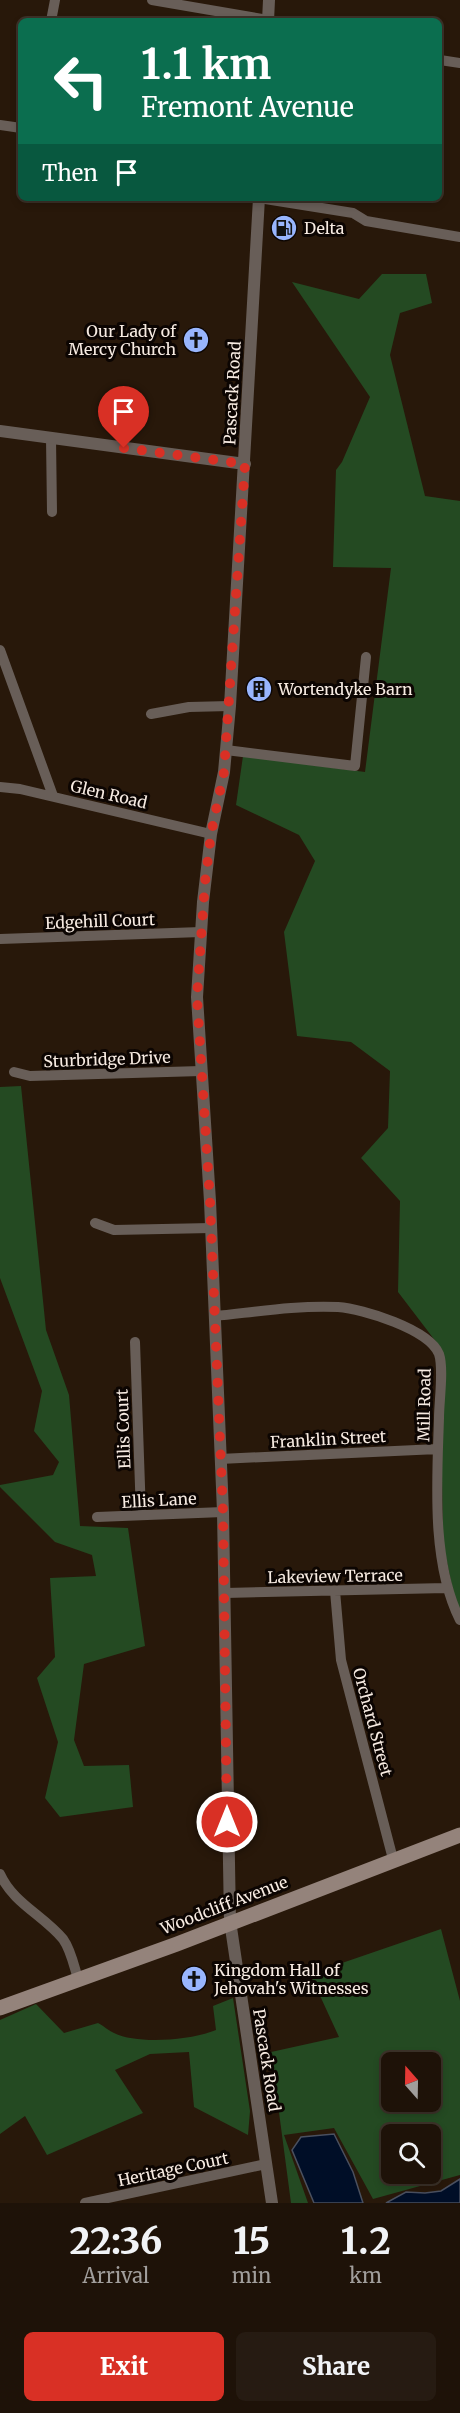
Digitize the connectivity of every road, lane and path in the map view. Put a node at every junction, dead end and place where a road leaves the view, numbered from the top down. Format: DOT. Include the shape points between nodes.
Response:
graph roads {
  1 [pos="55,0"];
  2 [pos="152,0"];
  3 [pos="269,0"];
  4 [pos="52,18"];
  5 [pos="251,18"];
  6 [pos="268,18"];
  7 [pos="442,60"];
  8 [pos="460,63"];
  9 [pos="0,125"];
  10 [pos="18,128"];
  11 [pos="259,201"];
  12 [pos="278,201"];
  13 [pos="460,237"];
  14 [pos="0,431"];
  15 [pos="51,438"];
  16 [pos="245,464"];
  17 [pos="52,512"];
  18 [pos="0,650"];
  19 [pos="366,657"];
  20 [pos="230,706"];
  21 [pos="151,714"];
  22 [pos="226,750"];
  23 [pos="0,787"];
  24 [pos="53,796"];
  25 [pos="211,834"];
  26 [pos="201,932"];
  27 [pos="0,939"];
  28 [pos="201,1071"];
  29 [pos="14,1072"];
  30 [pos="95,1223"];
  31 [pos="211,1228"];
  32 [pos="215,1316"];
  33 [pos="135,1342"];
  34 [pos="438,1449"];
  35 [pos="220,1459"];
  36 [pos="223,1512"];
  37 [pos="141,1515"];
  38 [pos="97,1517"];
  39 [pos="446,1588"];
  40 [pos="335,1591"];
  41 [pos="225,1593"];
  42 [pos="460,1620"];
  43 [pos="460,1835"];
  44 [pos="393,1859"];
  45 [pos="0,1874"];
  46 [pos="230,1922"];
  47 [pos="78,1979"];
  48 [pos="0,2008"];
  49 [pos="266,2164"];
  50 [pos="85,2203"];
  51 [pos="272,2203"];
  1 -- 4 [label="street"];
  2 -- 5 [label="street"];
  3 -- 6 [label="street"];
  7 -- 8 [label="street"];
  9 -- 10 [label="street"];
  11 -- 16 [label="street, Pascack Road"];
  12 -- 13 [label="street" via="353,213 366,222"];
  14 -- 15 [label="street"];
  15 -- 16 [label="street"];
  15 -- 17 [label="street"];
  16 -- 20 [label="street, Pascack Road"];
  18 -- 24 [label="street"];
  19 -- 22 [label="street" via="355,766"];
  20 -- 21 [label="street" via="189,707"];
  20 -- 22 [label="street, Pascack Road"];
  22 -- 25 [label="street, Pascack Road"];
  23 -- 24 [label="street, Glen Road"];
  24 -- 25 [label="street, Glen Road"];
  25 -- 26 [label="street, Pascack Road"];
  26 -- 27 [label="street, Edgehill Court"];
  26 -- 28 [label="street, Pascack Road" via="197,997"];
  28 -- 29 [label="street, Sturbridge Drive" via="30,1076"];
  28 -- 31 [label="street, Pascack Road"];
  30 -- 31 [label="street" via="114,1230"];
  31 -- 32 [label="street, Pascack Road"];
  32 -- 34 [label="street, Mill Road" via="339,1307 378,1315 429,1341 440,1362"];
  32 -- 35 [label="street, Pascack Road"];
  33 -- 37 [label="street, Ellis Court"];
  34 -- 35 [label="street, Franklin Street"];
  34 -- 39 [label="street, Mill Road" via="440,1549"];
  35 -- 36 [label="street, Pascack Road"];
  36 -- 37 [label="street, Ellis Lane"];
  36 -- 41 [label="street, Pascack Road"];
  37 -- 38 [label="street, Ellis Lane"];
  39 -- 40 [label="street, Lakeview Terrace"];
  39 -- 42 [label="street, Mill Road"];
  40 -- 41 [label="street, Lakeview Terrace"];
  40 -- 44 [label="street, Orchard Street" via="341,1660"];
  41 -- 46 [label="street, Pascack Road"];
  43 -- 44 [label="main road, Woodcliff Avenue"];
  44 -- 46 [label="main road, Woodcliff Avenue"];
  45 -- 47 [label="street" via="14,1896 62,1938"];
  46 -- 47 [label="main road, Woodcliff Avenue"];
  46 -- 49 [label="street, Pascack Road"];
  47 -- 48 [label="main road, Woodcliff Avenue"];
  49 -- 50 [label="street, Heritage Court"];
  49 -- 51 [label="street, Pascack Road"];
}
